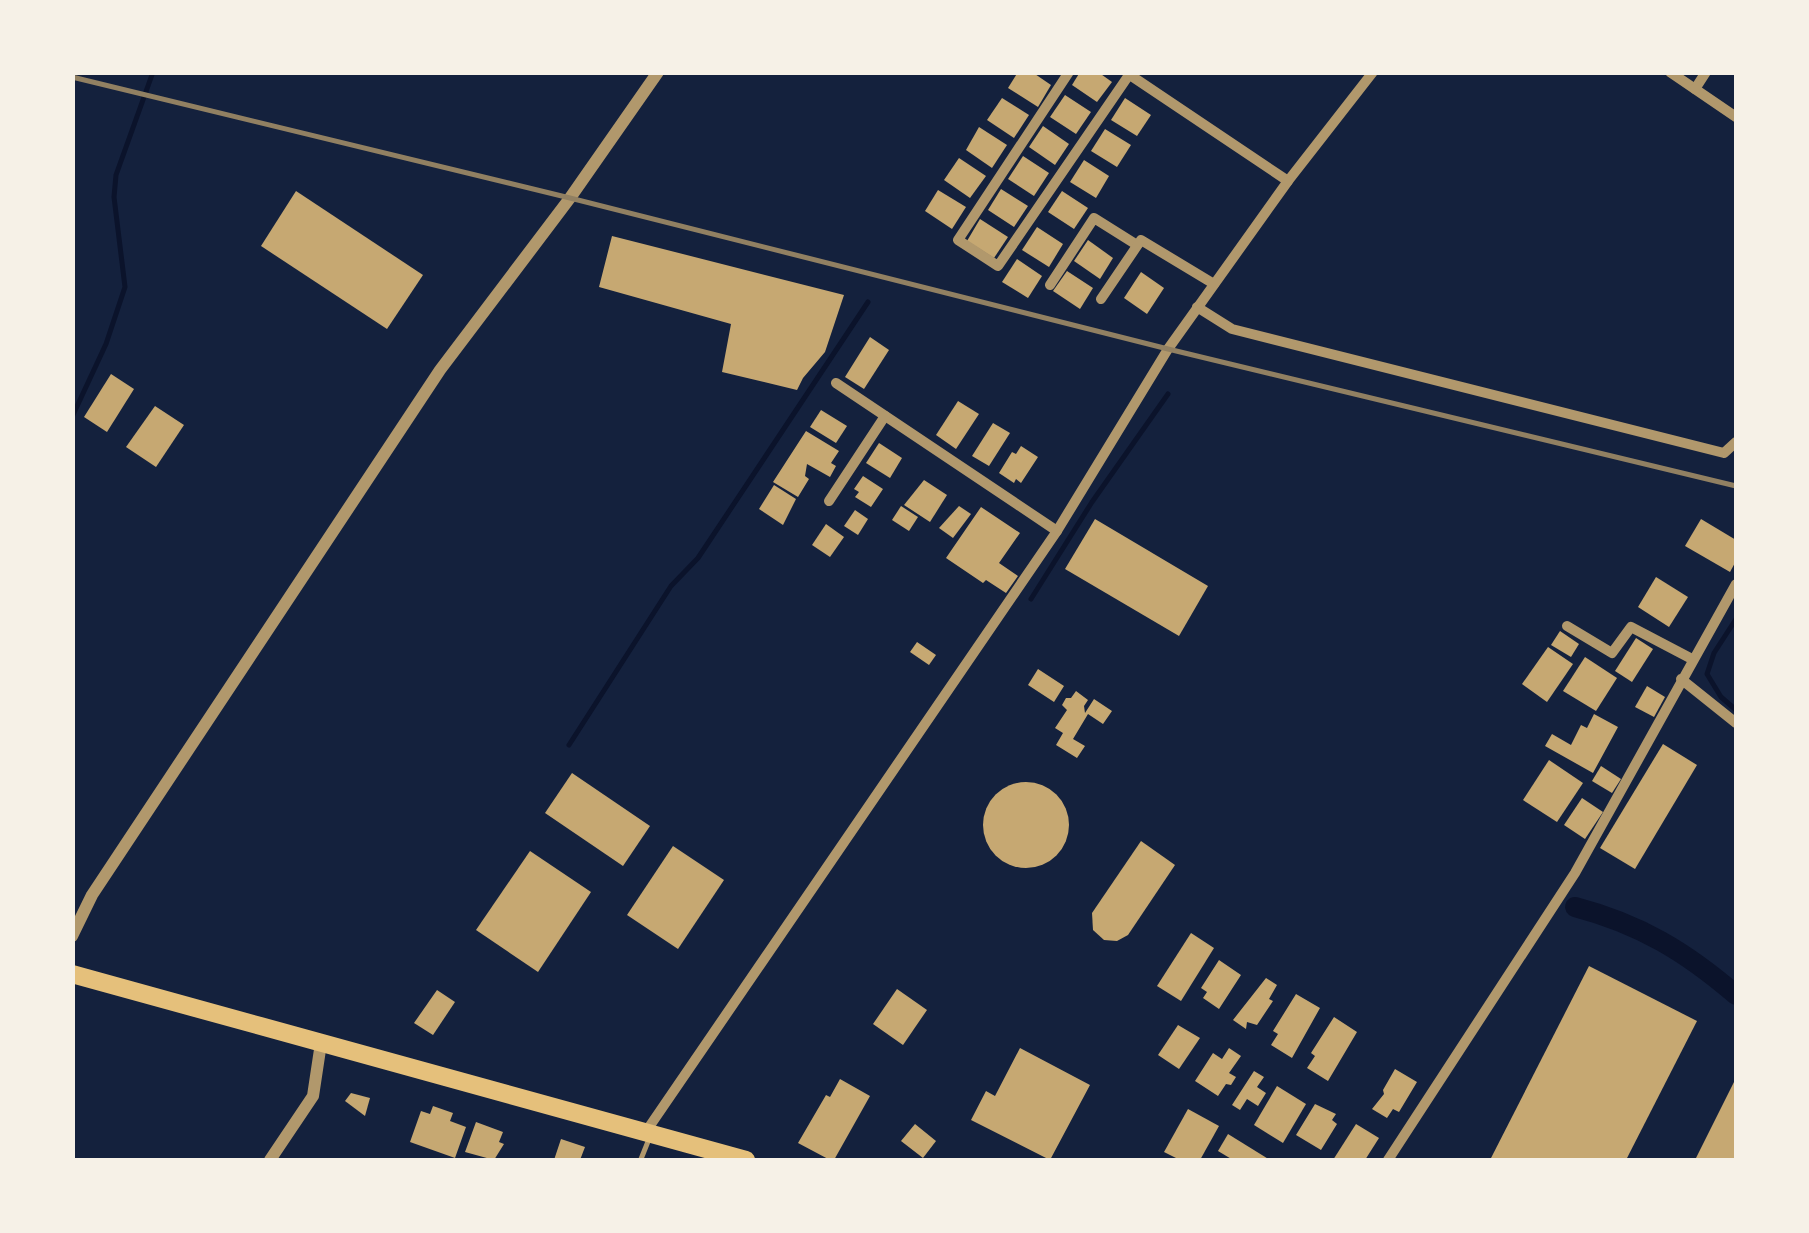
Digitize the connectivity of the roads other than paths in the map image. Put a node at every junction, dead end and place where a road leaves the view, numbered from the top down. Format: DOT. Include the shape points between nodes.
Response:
graph roads {
  1 [pos="658,72"];
  2 [pos="1068,72"];
  3 [pos="1373,72"];
  4 [pos="1670,72"];
  5 [pos="1706,72"];
  6 [pos="1131,74"];
  7 [pos="1695,89"];
  8 [pos="1736,117"];
  9 [pos="1288,181"];
  10 [pos="1137,246"];
  11 [pos="1214,284"];
  12 [pos="1050,285"];
  13 [pos="1101,299"];
  14 [pos="1197,307"];
  15 [pos="836,383"];
  16 [pos="884,416"];
  17 [pos="1736,442"];
  18 [pos="829,501"];
  19 [pos="1057,532"];
  20 [pos="1736,584"];
  21 [pos="1567,626"];
  22 [pos="1692,659"];
  23 [pos="1681,679"];
  24 [pos="1736,723"];
  25 [pos="72,936"];
  26 [pos="72,974"];
  27 [pos="321,1044"];
  28 [pos="648,1134"];
  29 [pos="641,1159"];
  30 [pos="270,1160"];
  31 [pos="746,1160"];
  32 [pos="1388,1160"];
  1 -- 25 [label="street" via="418,402 92,895"];
  2 -- 6 [label="street" via="958,240 998,266"];
  3 -- 9 [label="street"];
  4 -- 7 [label="street"];
  5 -- 7 [label="street"];
  6 -- 9 [label="street"];
  7 -- 8 [label="street"];
  9 -- 11 [label="street"];
  10 -- 11 [label="street" via="1141,240"];
  10 -- 12 [label="street" via="1094,218"];
  10 -- 13 [label="street"];
  11 -- 14 [label="street"];
  14 -- 17 [label="street" via="1232,329 1724,453"];
  14 -- 19 [label="street"];
  15 -- 16 [label="street"];
  16 -- 18 [label="street"];
  16 -- 19 [label="street"];
  19 -- 28 [label="street"];
  20 -- 22 [label="street"];
  21 -- 22 [label="street" via="1612,653 1631,626"];
  22 -- 23 [label="street"];
  23 -- 24 [label="street"];
  23 -- 32 [label="street" via="1576,872"];
  26 -- 27 [label="highway"];
  27 -- 28 [label="highway"];
  27 -- 30 [label="street" via="313,1096"];
  28 -- 29 [label="lane"];
  28 -- 31 [label="highway"];
}
